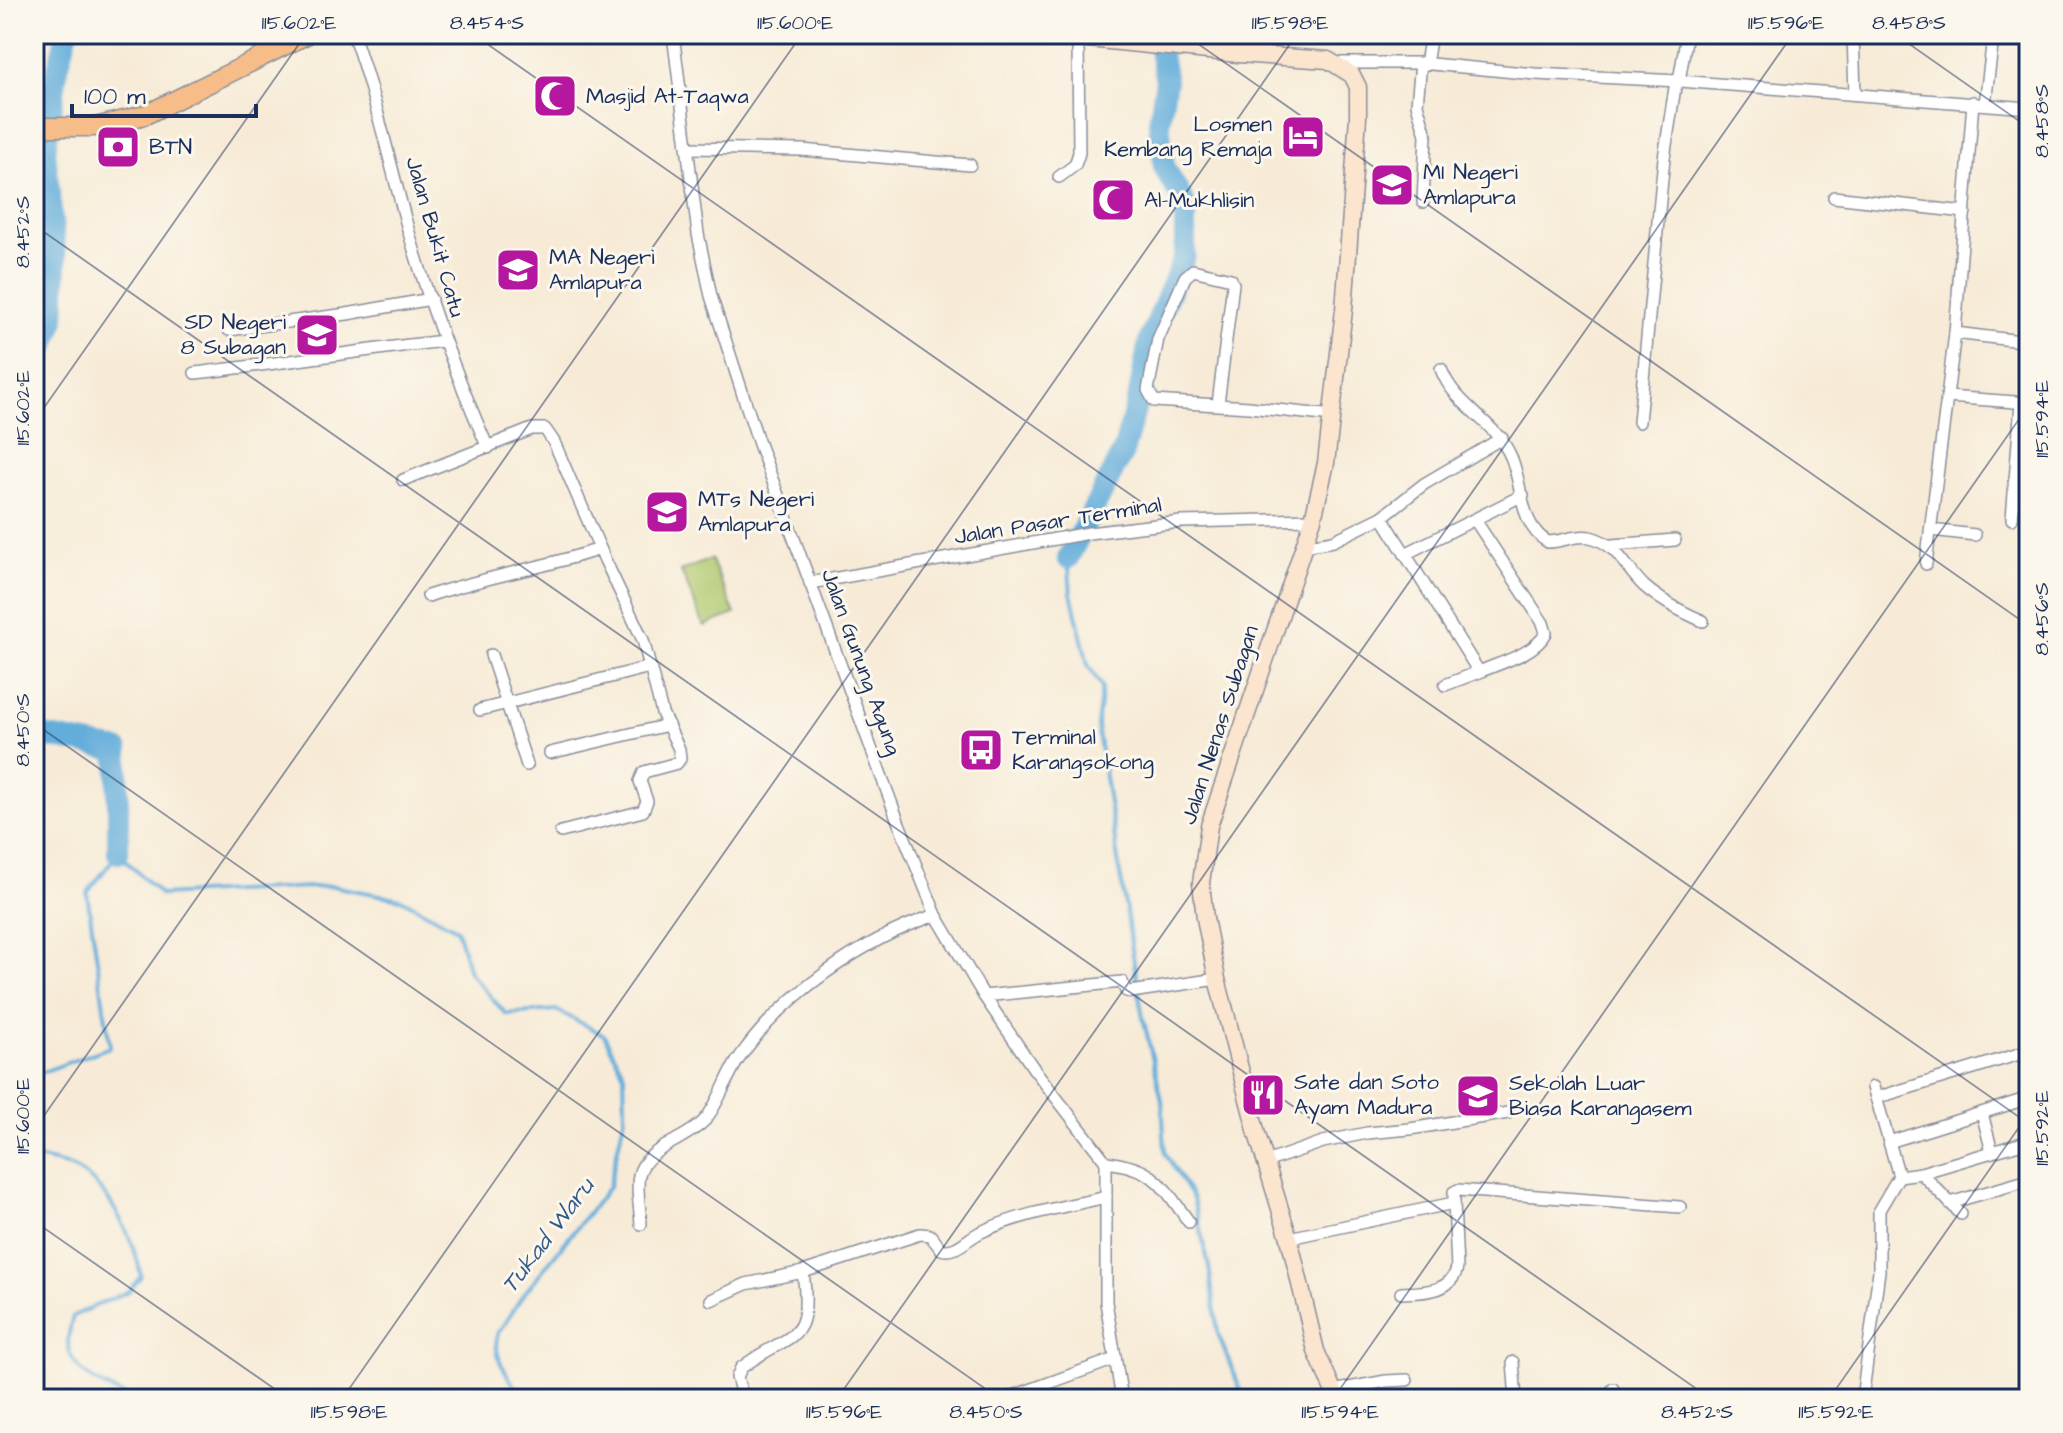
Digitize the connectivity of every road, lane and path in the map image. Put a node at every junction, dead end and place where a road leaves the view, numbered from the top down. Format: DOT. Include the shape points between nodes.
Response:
graph roads {
  1 [pos="308,34"];
  2 [pos="353,34"];
  3 [pos="673,34"];
  4 [pos="1039,34"];
  5 [pos="1239,34"];
  6 [pos="1431,34"];
  7 [pos="1687,34"];
  8 [pos="1853,34"];
  9 [pos="1993,38"];
  10 [pos="1078,39"];
  11 [pos="283,40"];
  12 [pos="1238,54"];
  13 [pos="1336,63"];
  14 [pos="1424,64"];
  15 [pos="1678,81"];
  16 [pos="1855,94"];
  17 [pos="1979,103"];
  18 [pos="2029,106"];
  19 [pos="35,127"];
  20 [pos="689,148"];
  21 [pos="970,165"];
  22 [pos="1059,177"];
  23 [pos="1834,197"];
  24 [pos="1423,202"];
  25 [pos="1965,212"];
  26 [pos="431,299"];
  27 [pos="229,330"];
  28 [pos="1955,333"];
  29 [pos="2029,338"];
  30 [pos="444,341"];
  31 [pos="1441,369"];
  32 [pos="195,373"];
  33 [pos="1947,397"];
  34 [pos="2025,403"];
  35 [pos="1218,404"];
  36 [pos="1333,416"];
  37 [pos="1639,422"];
  38 [pos="1502,438"];
  39 [pos="488,448"];
  40 [pos="403,480"];
  41 [pos="1523,495"];
  42 [pos="1382,517"];
  43 [pos="1313,519"];
  44 [pos="2012,519"];
  45 [pos="1475,520"];
  46 [pos="1931,530"];
  47 [pos="1975,535"];
  48 [pos="1675,540"];
  49 [pos="1612,545"];
  50 [pos="1303,546"];
  51 [pos="600,549"];
  52 [pos="1405,554"];
  53 [pos="1926,564"];
  54 [pos="810,583"];
  55 [pos="428,596"];
  56 [pos="1703,621"];
  57 [pos="491,655"];
  58 [pos="650,667"];
  59 [pos="1479,672"];
  60 [pos="1445,685"];
  61 [pos="507,703"];
  62 [pos="480,710"];
  63 [pos="668,725"];
  64 [pos="550,753"];
  65 [pos="527,765"];
  66 [pos="561,832"];
  67 [pos="936,915"];
  68 [pos="1217,979"];
  69 [pos="984,996"];
  70 [pos="2029,1051"];
  71 [pos="2029,1098"];
  72 [pos="1508,1113"];
  73 [pos="1982,1113"];
  74 [pos="2029,1141"];
  75 [pos="1889,1142"];
  76 [pos="1992,1152"];
  77 [pos="1106,1162"];
  78 [pos="1266,1162"];
  79 [pos="1921,1173"];
  80 [pos="1899,1176"];
  81 [pos="2029,1180"];
  82 [pos="1106,1197"];
  83 [pos="1454,1203"];
  84 [pos="1950,1203"];
  85 [pos="1680,1207"];
  86 [pos="1961,1214"];
  87 [pos="1189,1222"];
  88 [pos="641,1224"];
  89 [pos="1289,1238"];
  90 [pos="803,1272"];
  91 [pos="1401,1293"];
  92 [pos="711,1300"];
  93 [pos="1115,1359"];
  94 [pos="1513,1362"];
  95 [pos="1407,1380"];
  96 [pos="1335,1395"];
  97 [pos="1120,1398"];
  98 [pos="743,1399"];
  99 [pos="1005,1399"];
  100 [pos="1516,1399"];
  101 [pos="1862,1399"];
  1 -- 11 [label="highway"];
  2 -- 26 [label="street, Jalan Bukit Catu"];
  3 -- 20 [label="street, Jalan Gunung Agung"];
  4 -- 10 [label="main road"];
  5 -- 12 [label="street"];
  6 -- 14 [label="street"];
  7 -- 15 [label="street"];
  8 -- 16 [label="street"];
  9 -- 17 [label="street"];
  10 -- 12 [label="main road"];
  10 -- 22 [label="street" via="1079,153 1075,165"];
  11 -- 19 [label="highway" via="145,115 112,124"];
  12 -- 13 [label="main road"];
  13 -- 14 [label="street"];
  13 -- 36 [label="main road, Jalan Nenas Subagan" via="1352,75 1359,103"];
  14 -- 15 [label="street"];
  14 -- 24 [label="street" via="1417,104 1426,135"];
  15 -- 16 [label="street"];
  15 -- 37 [label="street" via="1664,158"];
  16 -- 17 [label="street"];
  17 -- 18 [label="street"];
  17 -- 25 [label="street"];
  20 -- 21 [label="street" via="802,150"];
  20 -- 54 [label="street, Jalan Gunung Agung" via="711,296"];
  23 -- 25 [label="street"];
  25 -- 28 [label="street"];
  26 -- 27 [label="street"];
  26 -- 30 [label="street, Jalan Bukit Catu"];
  28 -- 29 [label="street"];
  28 -- 33 [label="street"];
  30 -- 32 [label="street"];
  30 -- 39 [label="street, Jalan Bukit Catu"];
  31 -- 38 [label="street" via="1454,393"];
  33 -- 34 [label="street"];
  33 -- 46 [label="street"];
  34 -- 44 [label="street"];
  35 -- 35 [label="street" via="1161,403 1148,390 1158,339 1193,270 1224,275 1233,284"];
  35 -- 36 [label="street"];
  36 -- 43 [label="main road, Jalan Nenas Subagan"];
  38 -- 41 [label="street"];
  38 -- 42 [label="street" via="1424,484"];
  39 -- 40 [label="street"];
  39 -- 51 [label="street" via="532,429 545,429"];
  41 -- 45 [label="street"];
  41 -- 49 [label="street" via="1532,528 1542,538 1552,542 1588,537"];
  42 -- 50 [label="street" via="1333,541"];
  42 -- 52 [label="street"];
  43 -- 50 [label="main road, Jalan Nenas Subagan"];
  43 -- 54 [label="street, Jalan Pasar Terminal" via="1181,522 1073,535"];
  45 -- 52 [label="street"];
  45 -- 59 [label="street" via="1546,633 1526,651"];
  46 -- 47 [label="street"];
  46 -- 53 [label="street"];
  48 -- 49 [label="street"];
  49 -- 56 [label="street" via="1645,586"];
  50 -- 68 [label="main road, Jalan Nenas Subagan" via="1205,844 1202,895"];
  51 -- 55 [label="street"];
  51 -- 58 [label="street" via="643,640"];
  52 -- 59 [label="street"];
  54 -- 67 [label="street, Jalan Gunung Agung"];
  57 -- 61 [label="street"];
  58 -- 61 [label="street"];
  58 -- 63 [label="street"];
  59 -- 60 [label="street"];
  61 -- 62 [label="street"];
  61 -- 65 [label="street"];
  63 -- 64 [label="street"];
  63 -- 66 [label="street" via="680,759 644,772 643,811"];
  67 -- 69 [label="street, Jalan Gunung Agung"];
  67 -- 88 [label="street" via="865,946 763,1026 705,1120 643,1165 638,1190"];
  68 -- 69 [label="street" via="1131,992 1122,982"];
  68 -- 78 [label="main road, Jalan Nenas Subagan"];
  69 -- 77 [label="street, Jalan Gunung Agung"];
  70 -- 75 [label="street" via="1874,1092"];
  71 -- 73 [label="street"];
  72 -- 78 [label="street" via="1367,1133"];
  73 -- 75 [label="street"];
  73 -- 76 [label="street"];
  74 -- 76 [label="street"];
  75 -- 80 [label="street"];
  76 -- 79 [label="street"];
  77 -- 82 [label="street"];
  77 -- 87 [label="street" via="1153,1176"];
  78 -- 89 [label="main road, Jalan Nenas Subagan"];
  79 -- 80 [label="street"];
  79 -- 84 [label="street"];
  80 -- 101 [label="street" via="1879,1210 1879,1271"];
  81 -- 84 [label="street"];
  82 -- 90 [label="street" via="1019,1218 949,1250 920,1234"];
  82 -- 93 [label="street" via="1106,1302"];
  83 -- 85 [label="street" via="1458,1190"];
  83 -- 89 [label="street"];
  83 -- 91 [label="street" via="1455,1278 1430,1291"];
  84 -- 86 [label="street"];
  89 -- 96 [label="main road, Jalan Nenas Subagan" via="1311,1333"];
  90 -- 92 [label="street" via="746,1284"];
  90 -- 98 [label="street" via="805,1321 792,1336 741,1368 737,1377"];
  93 -- 97 [label="street"];
  93 -- 99 [label="street"];
  94 -- 100 [label="street"];
  95 -- 96 [label="street" via="1376,1382"];
}
